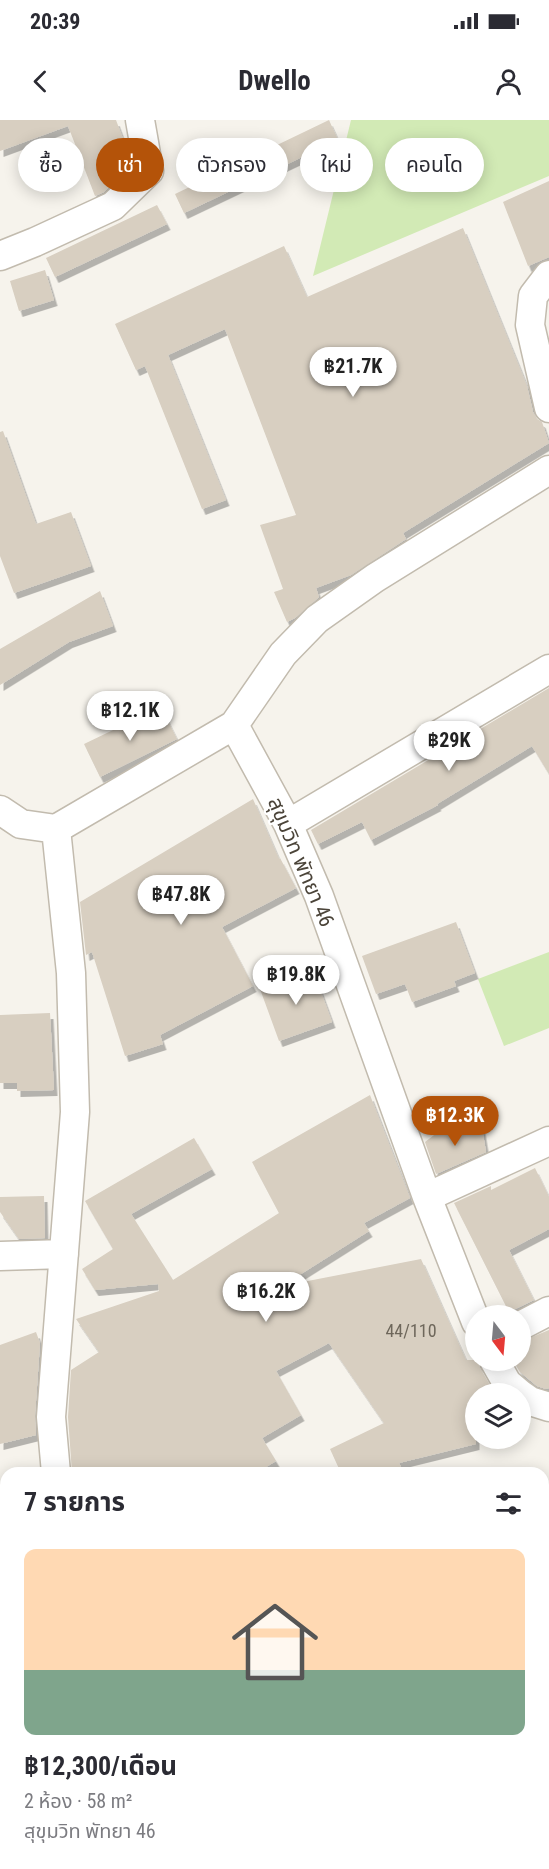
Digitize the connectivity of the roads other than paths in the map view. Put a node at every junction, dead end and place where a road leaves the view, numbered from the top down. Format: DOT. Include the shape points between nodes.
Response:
graph roads {
  1 [pos="140,120"];
  2 [pos="0,256"];
  3 [pos="549,275"];
  4 [pos="549,408"];
  5 [pos="549,470"];
  6 [pos="549,669"];
  7 [pos="234,724"];
  8 [pos="0,810"];
  9 [pos="288,824"];
  10 [pos="56,829"];
  11 [pos="549,1141"];
  12 [pos="427,1197"];
  13 [pos="64,1254"];
  14 [pos="0,1256"];
  15 [pos="469,1305"];
  16 [pos="549,1311"];
  17 [pos="531,1320"];
  18 [pos="531,1401"];
  19 [pos="549,1407"];
  20 [pos="55,1467"];
  1 -- 2 [label="street" via="149,171 113,206"];
  3 -- 4 [label="street" via="533,296 530,325"];
  5 -- 7 [label="street" via="375,578 317,619 283,654"];
  6 -- 9 [label="street"];
  7 -- 9 [label="street, สุขุมวิท พัทยา 46"];
  7 -- 10 [label="street"];
  8 -- 10 [label="street" via="21,825"];
  9 -- 12 [label="street, สุขุมวิท พัทยา 46" via="319,896"];
  10 -- 13 [label="street" via="71,973 75,1112"];
  11 -- 12 [label="street"];
  12 -- 15 [label="street, สุขุมวิท พัทยา 46"];
  13 -- 14 [label="street"];
  13 -- 20 [label="street" via="51,1417"];
  16 -- 17 [label="street"];
  18 -- 19 [label="street"];
}
